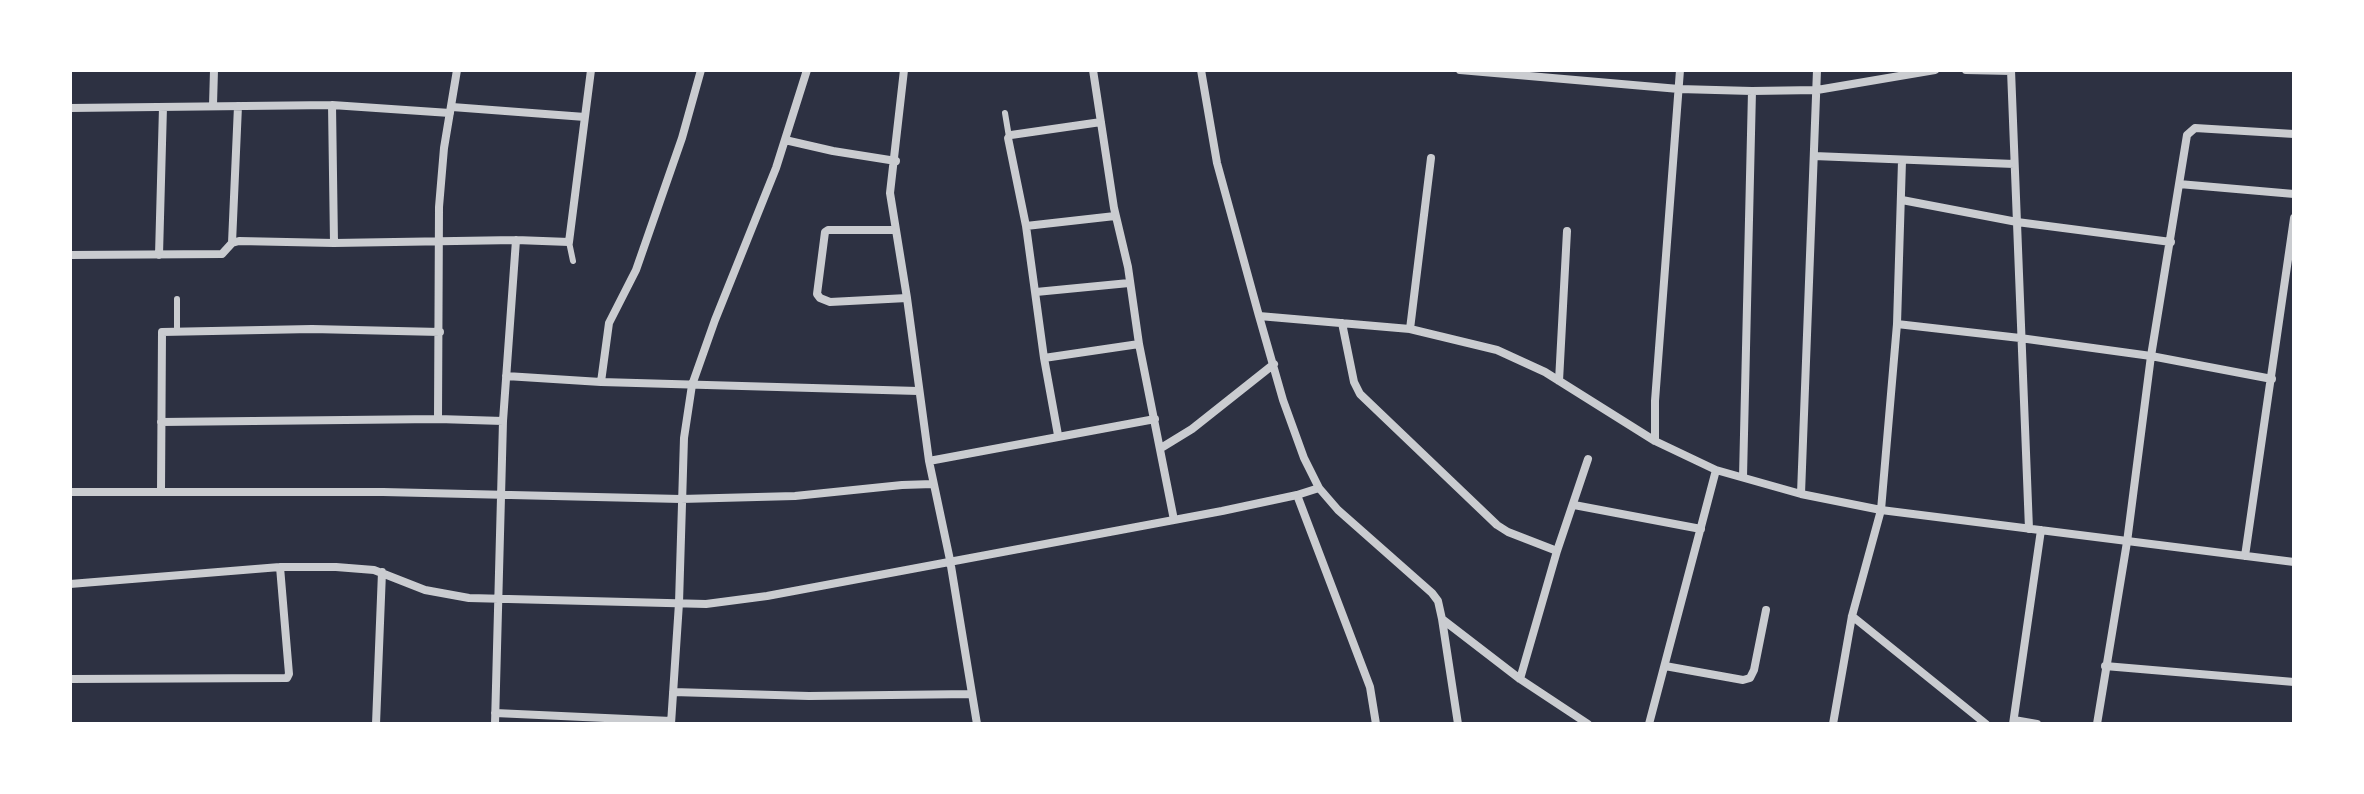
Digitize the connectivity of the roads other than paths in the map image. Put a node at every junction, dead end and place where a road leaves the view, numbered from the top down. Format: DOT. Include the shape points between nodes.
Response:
graph roads {
  1 [pos="214,70"];
  2 [pos="457,70"];
  3 [pos="590,70"];
  4 [pos="701,70"];
  5 [pos="807,70"];
  6 [pos="904,70"];
  7 [pos="1094,70"];
  8 [pos="1201,70"];
  9 [pos="1460,70"];
  10 [pos="1596,70"];
  11 [pos="1680,70"];
  12 [pos="1818,70"];
  13 [pos="1935,70"];
  14 [pos="1966,70"];
  15 [pos="2011,71"];
  16 [pos="1596,82"];
  17 [pos="1679,90"];
  18 [pos="1817,90"];
  19 [pos="1752,91"];
  20 [pos="332,105"];
  21 [pos="214,106"];
  22 [pos="238,106"];
  23 [pos="163,107"];
  24 [pos="70,108"];
  25 [pos="451,110"];
  26 [pos="1006,113"];
  27 [pos="584,117"];
  28 [pos="1101,122"];
  29 [pos="2294,134"];
  30 [pos="1009,136"];
  31 [pos="785,140"];
  32 [pos="1814,156"];
  33 [pos="1431,158"];
  34 [pos="896,161"];
  35 [pos="1902,161"];
  36 [pos="2014,164"];
  37 [pos="2179,184"];
  38 [pos="2294,194"];
  39 [pos="1902,200"];
  40 [pos="1116,216"];
  41 [pos="2294,218"];
  42 [pos="2016,222"];
  43 [pos="1026,226"];
  44 [pos="896,230"];
  45 [pos="1567,231"];
  46 [pos="516,240"];
  47 [pos="439,241"];
  48 [pos="232,242"];
  49 [pos="334,242"];
  50 [pos="569,242"];
  51 [pos="2171,242"];
  52 [pos="70,255"];
  53 [pos="159,255"];
  54 [pos="573,261"];
  55 [pos="1129,283"];
  56 [pos="1036,292"];
  57 [pos="908,298"];
  58 [pos="177,299"];
  59 [pos="1260,316"];
  60 [pos="1342,323"];
  61 [pos="1896,324"];
  62 [pos="1410,329"];
  63 [pos="177,331"];
  64 [pos="440,332"];
  65 [pos="2020,338"];
  66 [pos="1139,344"];
  67 [pos="2151,356"];
  68 [pos="1044,358"];
  69 [pos="1274,364"];
  70 [pos="506,376"];
  71 [pos="2272,379"];
  72 [pos="1559,381"];
  73 [pos="601,382"];
  74 [pos="692,385"];
  75 [pos="918,391"];
  76 [pos="438,419"];
  77 [pos="1156,419"];
  78 [pos="503,421"];
  79 [pos="161,422"];
  80 [pos="1058,436"];
  81 [pos="1655,442"];
  82 [pos="1161,448"];
  83 [pos="1588,459"];
  84 [pos="929,461"];
  85 [pos="1716,470"];
  86 [pos="1742,477"];
  87 [pos="933,484"];
  88 [pos="1319,488"];
  89 [pos="70,492"];
  90 [pos="161,492"];
  91 [pos="500,494"];
  92 [pos="1801,494"];
  93 [pos="1297,495"];
  94 [pos="681,498"];
  95 [pos="1574,504"];
  96 [pos="1882,510"];
  97 [pos="1174,520"];
  98 [pos="1701,529"];
  99 [pos="2028,529"];
  100 [pos="2041,530"];
  101 [pos="2127,542"];
  102 [pos="1557,552"];
  103 [pos="2245,556"];
  104 [pos="950,560"];
  105 [pos="2294,562"];
  106 [pos="280,567"];
  107 [pos="382,572"];
  108 [pos="70,584"];
  109 [pos="498,598"];
  110 [pos="680,603"];
  111 [pos="1766,610"];
  112 [pos="1852,616"];
  113 [pos="1442,619"];
  114 [pos="1665,666"];
  115 [pos="2105,666"];
  116 [pos="1520,679"];
  117 [pos="70,680"];
  118 [pos="2294,682"];
  119 [pos="673,692"];
  120 [pos="972,694"];
  121 [pos="495,713"];
  122 [pos="671,722"];
  123 [pos="2014,722"];
  124 [pos="376,724"];
  125 [pos="495,724"];
  126 [pos="977,724"];
  127 [pos="1376,724"];
  128 [pos="1458,724"];
  129 [pos="1588,724"];
  130 [pos="1649,724"];
  131 [pos="1833,724"];
  132 [pos="1986,724"];
  133 [pos="2037,724"];
  134 [pos="2097,724"];
  1 -- 21 [label="street"];
  2 -- 25 [label="street"];
  3 -- 27 [label="street"];
  4 -- 73 [label="street" via="636,270 609,323"];
  5 -- 31 [label="street"];
  6 -- 34 [label="street"];
  7 -- 28 [label="street"];
  8 -- 59 [label="street" via="1217,163"];
  9 -- 16 [label="street"];
  10 -- 16 [label="street"];
  11 -- 17 [label="street"];
  12 -- 18 [label="street"];
  13 -- 18 [label="street"];
  14 -- 15 [label="street"];
  15 -- 36 [label="street"];
  16 -- 17 [label="street"];
  17 -- 19 [label="street"];
  17 -- 81 [label="street"];
  18 -- 19 [label="street"];
  18 -- 32 [label="street"];
  19 -- 86 [label="street"];
  20 -- 22 [label="street"];
  20 -- 25 [label="street"];
  20 -- 49 [label="street"];
  21 -- 22 [label="street"];
  21 -- 23 [label="street"];
  22 -- 48 [label="street"];
  23 -- 24 [label="street"];
  23 -- 53 [label="street"];
  25 -- 27 [label="street"];
  25 -- 47 [label="street"];
  26 -- 30 [label="street"];
  27 -- 50 [label="street"];
  28 -- 30 [label="street"];
  28 -- 40 [label="street"];
  29 -- 37 [label="street" via="2190,130"];
  30 -- 43 [label="street"];
  31 -- 34 [label="street"];
  31 -- 74 [label="street"];
  32 -- 35 [label="street"];
  32 -- 92 [label="street"];
  33 -- 62 [label="street"];
  34 -- 44 [label="street" via="890,186"];
  35 -- 36 [label="street"];
  35 -- 39 [label="street"];
  36 -- 42 [label="street"];
  37 -- 38 [label="street"];
  37 -- 51 [label="street"];
  39 -- 42 [label="street"];
  39 -- 61 [label="street"];
  40 -- 43 [label="street"];
  40 -- 55 [label="street"];
  41 -- 71 [label="street"];
  42 -- 51 [label="street"];
  42 -- 65 [label="street"];
  43 -- 56 [label="street"];
  44 -- 57 [label="street"];
  44 -- 57 [label="street" via="825,232 816,294 830,302"];
  45 -- 72 [label="street"];
  46 -- 47 [label="street"];
  46 -- 50 [label="street"];
  46 -- 70 [label="street"];
  47 -- 49 [label="street"];
  47 -- 64 [label="street"];
  48 -- 49 [label="street"];
  48 -- 53 [label="street" via="224,253"];
  50 -- 54 [label="street"];
  51 -- 67 [label="street"];
  52 -- 53 [label="street"];
  55 -- 56 [label="street"];
  55 -- 66 [label="street"];
  56 -- 68 [label="street"];
  57 -- 75 [label="street"];
  58 -- 63 [label="street"];
  59 -- 60 [label="street"];
  59 -- 69 [label="street"];
  60 -- 62 [label="street"];
  60 -- 102 [label="street" via="1360,394 1497,525"];
  61 -- 65 [label="street"];
  61 -- 96 [label="street"];
  62 -- 72 [label="street" via="1498,350"];
  63 -- 64 [label="street"];
  63 -- 79 [label="street" via="161,334"];
  64 -- 76 [label="street"];
  65 -- 67 [label="street"];
  65 -- 99 [label="street"];
  66 -- 68 [label="street"];
  66 -- 77 [label="street"];
  67 -- 71 [label="street"];
  67 -- 101 [label="street"];
  68 -- 80 [label="street"];
  69 -- 82 [label="street"];
  69 -- 88 [label="street"];
  70 -- 73 [label="street"];
  70 -- 78 [label="street"];
  71 -- 103 [label="street"];
  72 -- 81 [label="street"];
  73 -- 74 [label="street"];
  74 -- 75 [label="street"];
  74 -- 94 [label="street"];
  75 -- 84 [label="street"];
  76 -- 78 [label="street"];
  76 -- 79 [label="street"];
  77 -- 80 [label="street"];
  77 -- 82 [label="street"];
  78 -- 91 [label="street"];
  79 -- 90 [label="street"];
  80 -- 84 [label="street"];
  81 -- 85 [label="street"];
  82 -- 97 [label="street"];
  83 -- 95 [label="street"];
  84 -- 87 [label="street"];
  85 -- 86 [label="street"];
  85 -- 98 [label="street"];
  86 -- 92 [label="street"];
  87 -- 94 [label="street"];
  87 -- 104 [label="street"];
  88 -- 93 [label="street"];
  88 -- 113 [label="street" via="1432,592"];
  89 -- 90 [label="street"];
  90 -- 91 [label="street"];
  91 -- 94 [label="street"];
  91 -- 109 [label="street"];
  92 -- 96 [label="street"];
  93 -- 97 [label="street"];
  93 -- 127 [label="street" via="1370,687"];
  94 -- 110 [label="street"];
  95 -- 98 [label="street"];
  95 -- 102 [label="street"];
  96 -- 99 [label="street"];
  96 -- 112 [label="street"];
  97 -- 104 [label="street"];
  98 -- 114 [label="street"];
  99 -- 100 [label="street"];
  100 -- 101 [label="street"];
  100 -- 123 [label="street"];
  101 -- 103 [label="street"];
  101 -- 115 [label="street"];
  102 -- 116 [label="street"];
  103 -- 105 [label="street"];
  104 -- 110 [label="street" via="767,596"];
  104 -- 120 [label="street"];
  106 -- 107 [label="street"];
  106 -- 108 [label="street"];
  106 -- 117 [label="street" via="287,678"];
  107 -- 109 [label="street" via="447,596"];
  107 -- 124 [label="street"];
  109 -- 110 [label="street"];
  109 -- 121 [label="street"];
  110 -- 119 [label="street"];
  111 -- 114 [label="street" via="1750,678"];
  112 -- 131 [label="street"];
  112 -- 132 [label="street"];
  113 -- 116 [label="street"];
  113 -- 128 [label="street"];
  114 -- 130 [label="street"];
  115 -- 118 [label="street"];
  115 -- 134 [label="street"];
  116 -- 129 [label="street"];
  119 -- 120 [label="street"];
  119 -- 122 [label="street"];
  120 -- 126 [label="street"];
  121 -- 122 [label="street"];
  121 -- 125 [label="street"];
  123 -- 133 [label="street"];
}
